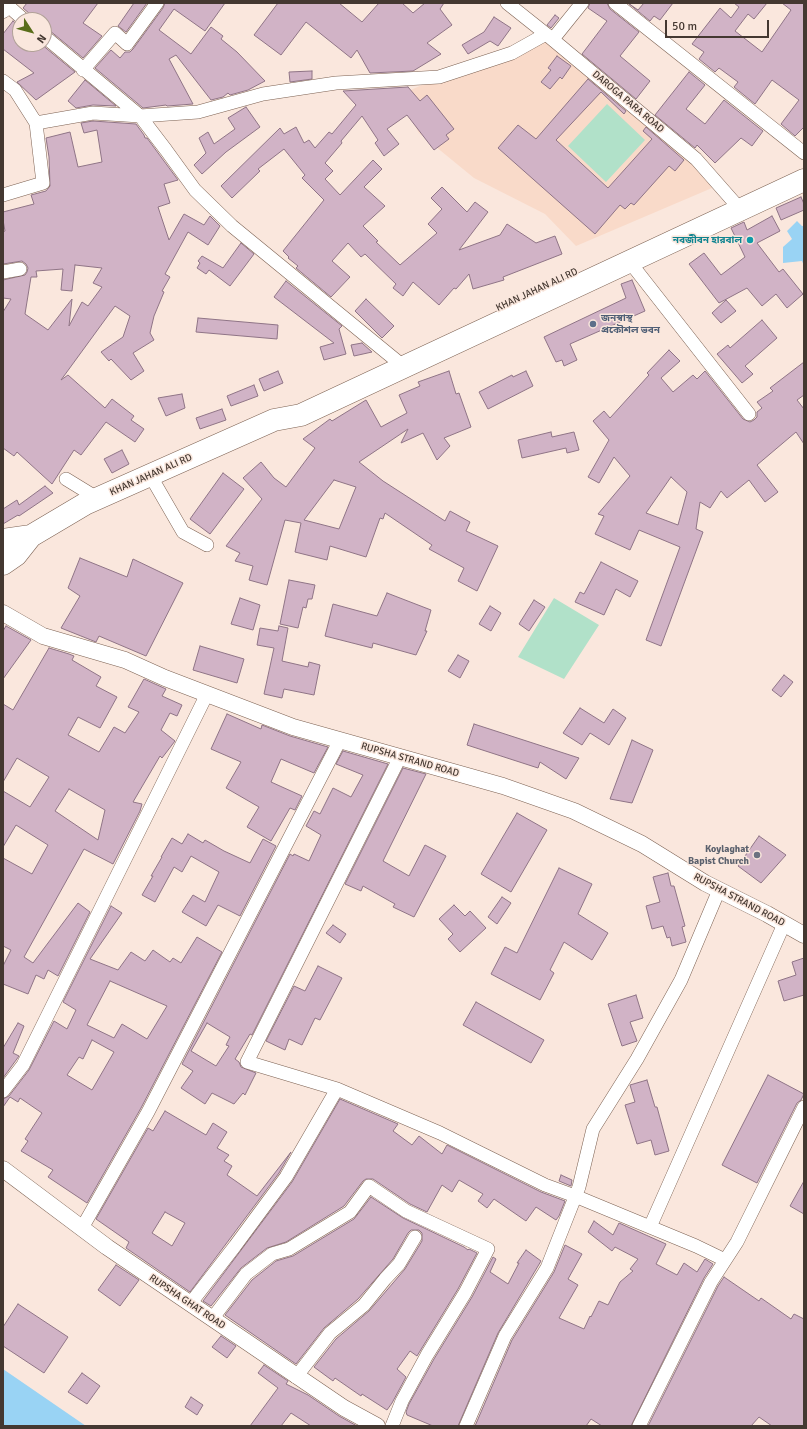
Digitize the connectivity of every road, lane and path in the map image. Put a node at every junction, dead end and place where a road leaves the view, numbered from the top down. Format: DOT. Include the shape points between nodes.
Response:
graph roads {
  1 [pos="157,3"];
  2 [pos="507,3"];
  3 [pos="582,3"];
  4 [pos="615,3"];
  5 [pos="5,6"];
  6 [pos="13,12"];
  7 [pos="550,37"];
  8 [pos="52,43"];
  9 [pos="84,70"];
  10 [pos="3,80"];
  11 [pos="140,116"];
  12 [pos="36,123"];
  13 [pos="804,153"];
  14 [pos="804,166"];
  15 [pos="804,180"];
  16 [pos="3,195"];
  17 [pos="736,204"];
  18 [pos="629,261"];
  19 [pos="20,268"];
  20 [pos="3,272"];
  21 [pos="398,362"];
  22 [pos="749,414"];
  23 [pos="150,475"];
  24 [pos="66,479"];
  25 [pos="97,498"];
  26 [pos="31,536"];
  27 [pos="3,540"];
  28 [pos="207,545"];
  29 [pos="3,564"];
  30 [pos="3,613"];
  31 [pos="207,694"];
  32 [pos="340,740"];
  33 [pos="400,757"];
  34 [pos="719,890"];
  35 [pos="784,924"];
  36 [pos="804,936"];
  37 [pos="337,1089"];
  38 [pos="3,1091"];
  39 [pos="804,1107"];
  40 [pos="3,1169"];
  41 [pos="575,1196"];
  42 [pos="650,1227"];
  43 [pos="82,1228"];
  44 [pos="415,1237"];
  45 [pos="725,1260"];
  46 [pos="190,1304"];
  47 [pos="212,1319"];
  48 [pos="296,1377"];
  49 [pos="377,1426"];
  50 [pos="392,1426"];
  51 [pos="466,1426"];
  52 [pos="639,1426"];
  1 -- 9 [label="street" via="127,44 115,33"];
  2 -- 7 [label="street, DAROGA PARA ROAD"];
  3 -- 7 [label="street"];
  4 -- 13 [label="street"];
  5 -- 6 [label="street"];
  7 -- 11 [label="street" via="512,53 439,77 336,83 263,94 198,112"];
  7 -- 17 [label="street, DAROGA PARA ROAD" via="696,160"];
  8 -- 9 [label="street"];
  9 -- 11 [label="street"];
  10 -- 12 [label="street" via="15,90"];
  11 -- 12 [label="street" via="93,113"];
  11 -- 21 [label="street" via="195,190 232,226"];
  12 -- 16 [label="street" via="43,183"];
  14 -- 17 [label="highway, KHAN JAHAN ALI RD"];
  15 -- 17 [label="highway, KHAN JAHAN ALI RD"];
  17 -- 18 [label="highway, KHAN JAHAN ALI RD"];
  17 -- 21 [label="highway, KHAN JAHAN ALI RD"];
  18 -- 21 [label="highway, KHAN JAHAN ALI RD"];
  18 -- 22 [label="street"];
  19 -- 20 [label="street"];
  21 -- 23 [label="highway, KHAN JAHAN ALI RD" via="295,404 274,420"];
  23 -- 25 [label="highway, KHAN JAHAN ALI RD"];
  23 -- 28 [label="street" via="183,532"];
  24 -- 25 [label="street"];
  25 -- 26 [label="highway, KHAN JAHAN ALI RD"];
  26 -- 27 [label="highway, KHAN JAHAN ALI RD"];
  26 -- 29 [label="highway, KHAN JAHAN ALI RD" via="16,555"];
  30 -- 31 [label="street, RUPSHA STRAND ROAD" via="43,636 125,660"];
  31 -- 32 [label="street, RUPSHA STRAND ROAD" via="294,727"];
  31 -- 38 [label="street" via="23,1065"];
  32 -- 33 [label="street, RUPSHA STRAND ROAD"];
  32 -- 43 [label="street" via="148,1112"];
  33 -- 34 [label="street, RUPSHA STRAND ROAD" via="503,786 574,811 642,844"];
  33 -- 37 [label="street" via="247,1062"];
  34 -- 35 [label="street, RUPSHA STRAND ROAD"];
  34 -- 41 [label="street" via="680,980 637,1059 593,1129"];
  35 -- 36 [label="street, RUPSHA STRAND ROAD"];
  35 -- 42 [label="street"];
  37 -- 41 [label="street" via="440,1133 545,1185"];
  37 -- 46 [label="street" via="286,1177"];
  39 -- 45 [label="street" via="737,1242"];
  40 -- 43 [label="street, RUPSHA GHAT ROAD"];
  41 -- 42 [label="street"];
  41 -- 51 [label="street" via="547,1268 505,1336"];
  42 -- 45 [label="street"];
  43 -- 46 [label="street, RUPSHA GHAT ROAD"];
  44 -- 48 [label="street" via="398,1264 364,1305 330,1333"];
  45 -- 52 [label="street" via="710,1282"];
  46 -- 47 [label="street, RUPSHA GHAT ROAD"];
  47 -- 48 [label="street, RUPSHA GHAT ROAD"];
  47 -- 50 [label="street" via="246,1274 272,1254 289,1249 350,1212 369,1186 406,1211 488,1249 465,1293 423,1361"];
  48 -- 49 [label="street, RUPSHA GHAT ROAD"];
}
